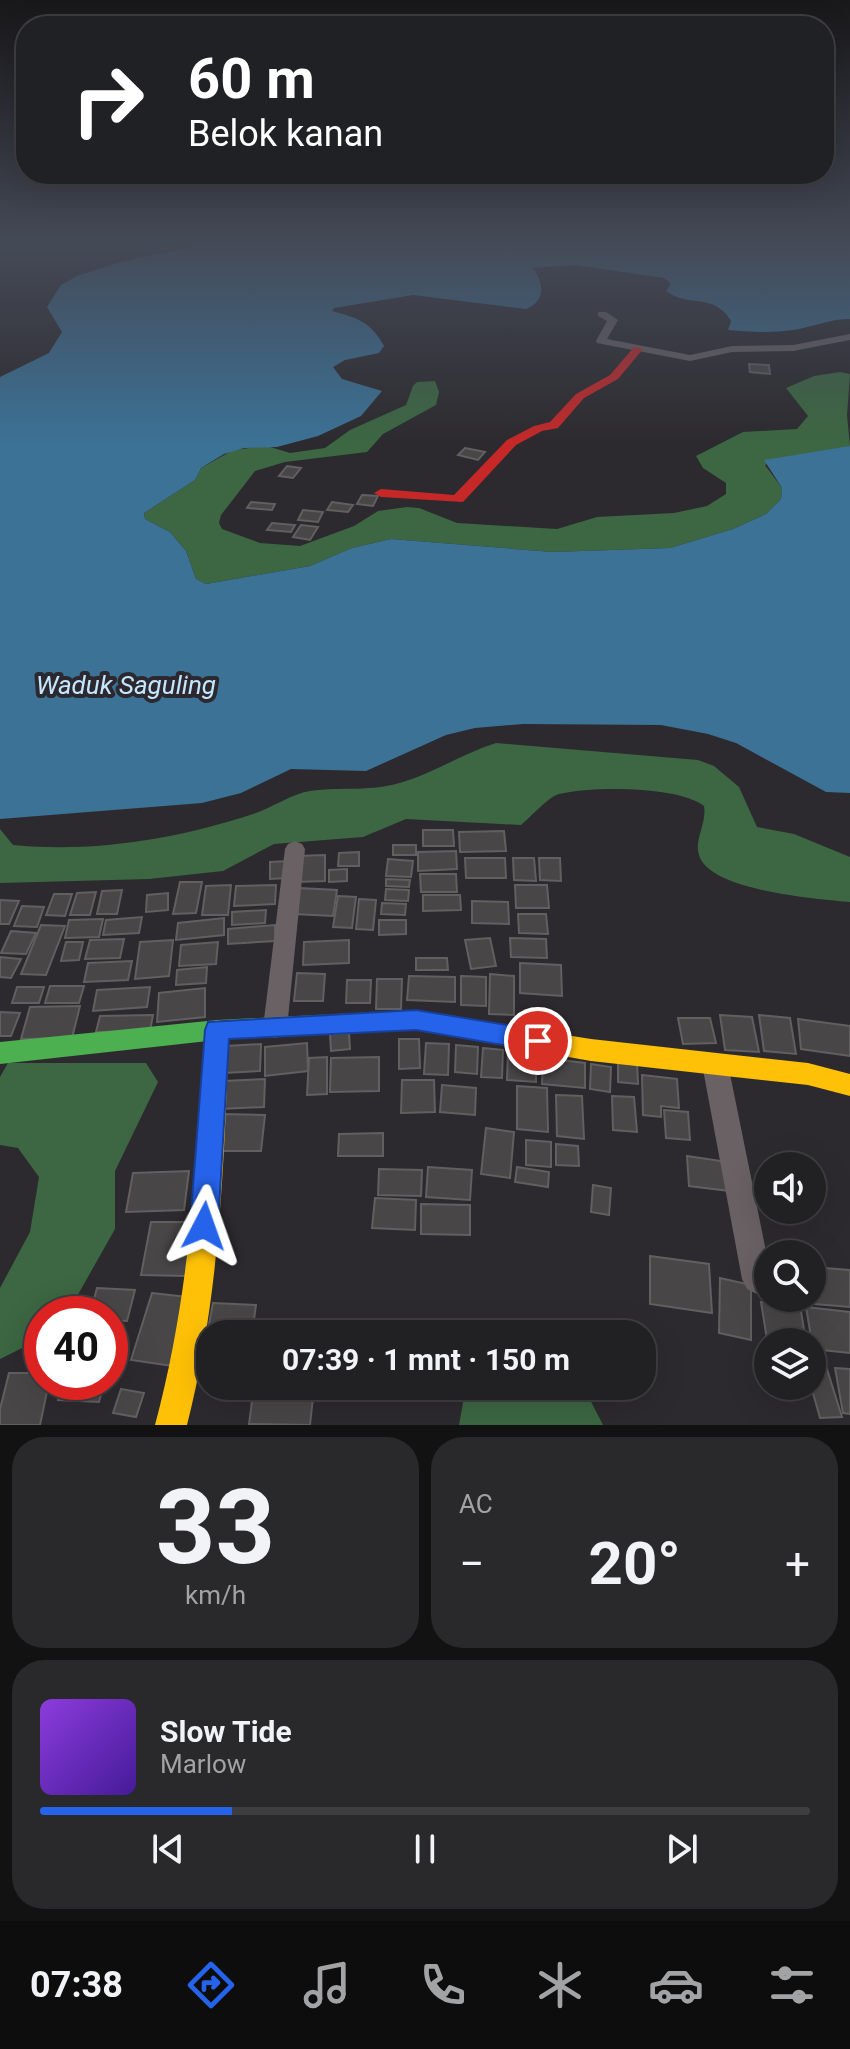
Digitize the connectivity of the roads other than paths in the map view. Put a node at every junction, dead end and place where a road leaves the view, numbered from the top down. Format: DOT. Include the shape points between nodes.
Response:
graph roads {
  1 [pos="602,314"];
  2 [pos="850,337"];
  3 [pos="638,349"];
  4 [pos="381,493"];
  5 [pos="295,849"];
  6 [pos="275,1028"];
  7 [pos="217,1030"];
  8 [pos="0,1053"];
  9 [pos="715,1064"];
  10 [pos="850,1085"];
  11 [pos="754,1264"];
  12 [pos="171,1425"];
  1 -- 3 [label="street" via="613,320 600,340"];
  2 -- 3 [label="street" via="692,358"];
  3 -- 4 [label="street" via="614,377 581,395 554,425 539,425 489,462 458,499"];
  5 -- 6 [label="street"];
  6 -- 7 [label="street"];
  6 -- 9 [label="street" via="416,1020 591,1050"];
  7 -- 8 [label="street"];
  7 -- 12 [label="street" via="202,1293 188,1375"];
  9 -- 10 [label="street" via="808,1074"];
  9 -- 11 [label="street"];
}
